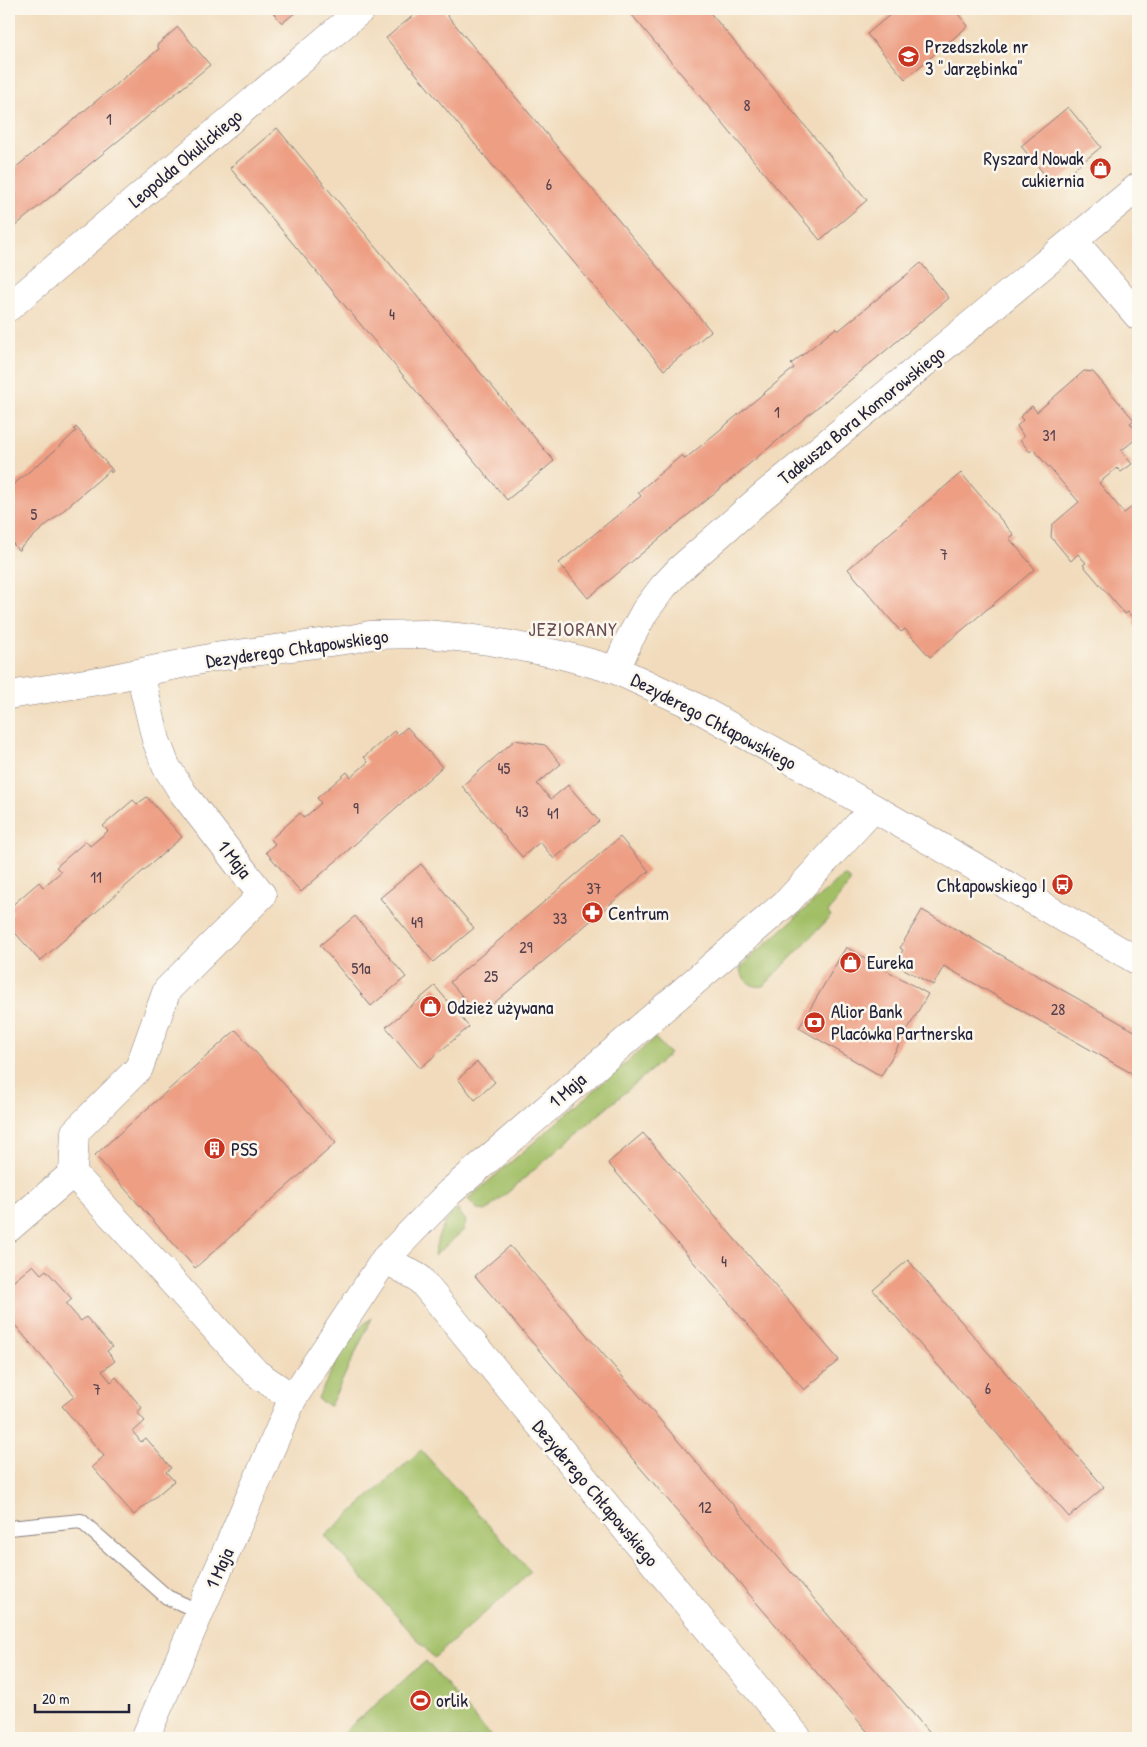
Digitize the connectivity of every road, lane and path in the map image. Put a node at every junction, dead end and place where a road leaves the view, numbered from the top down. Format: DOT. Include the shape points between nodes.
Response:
graph roads {
  1 [pos="362,9"];
  2 [pos="1138,187"];
  3 [pos="1074,241"];
  4 [pos="9,307"];
  5 [pos="1138,316"];
  6 [pos="616,670"];
  7 [pos="140,673"];
  8 [pos="9,695"];
  9 [pos="873,809"];
  10 [pos="1138,961"];
  11 [pos="73,1173"];
  12 [pos="9,1228"];
  13 [pos="385,1259"];
  14 [pos="293,1398"];
  15 [pos="9,1528"];
  16 [pos="200,1612"];
  17 [pos="145,1738"];
  18 [pos="798,1738"];
  1 -- 4 [label="street, Leopolda Okulickiego"];
  2 -- 3 [label="street, Tadeusza Bora Komorowskiego"];
  3 -- 5 [label="street"];
  3 -- 6 [label="street, Tadeusza Bora Komorowskiego" via="763,496 679,570 645,611"];
  6 -- 7 [label="street, Dezyderego Chłapowskiego" via="516,645 425,634 370,635 242,653"];
  6 -- 9 [label="street, Dezyderego Chłapowskiego" via="690,704"];
  7 -- 8 [label="street, Dezyderego Chłapowskiego"];
  7 -- 11 [label="street, 1 Maja" via="156,740 166,766 183,793 262,894 167,990 139,1068 75,1132"];
  9 -- 10 [label="street, Dezyderego Chłapowskiego"];
  9 -- 13 [label="street, 1 Maja" via="788,900 450,1192"];
  11 -- 12 [label="street"];
  11 -- 14 [label="street" via="256,1373"];
  13 -- 14 [label="street, 1 Maja"];
  13 -- 18 [label="street, Dezyderego Chłapowskiego" via="419,1278"];
  14 -- 16 [label="street, 1 Maja"];
  15 -- 16 [label="lane" via="81,1521 168,1597"];
  16 -- 17 [label="street, 1 Maja"];
}
